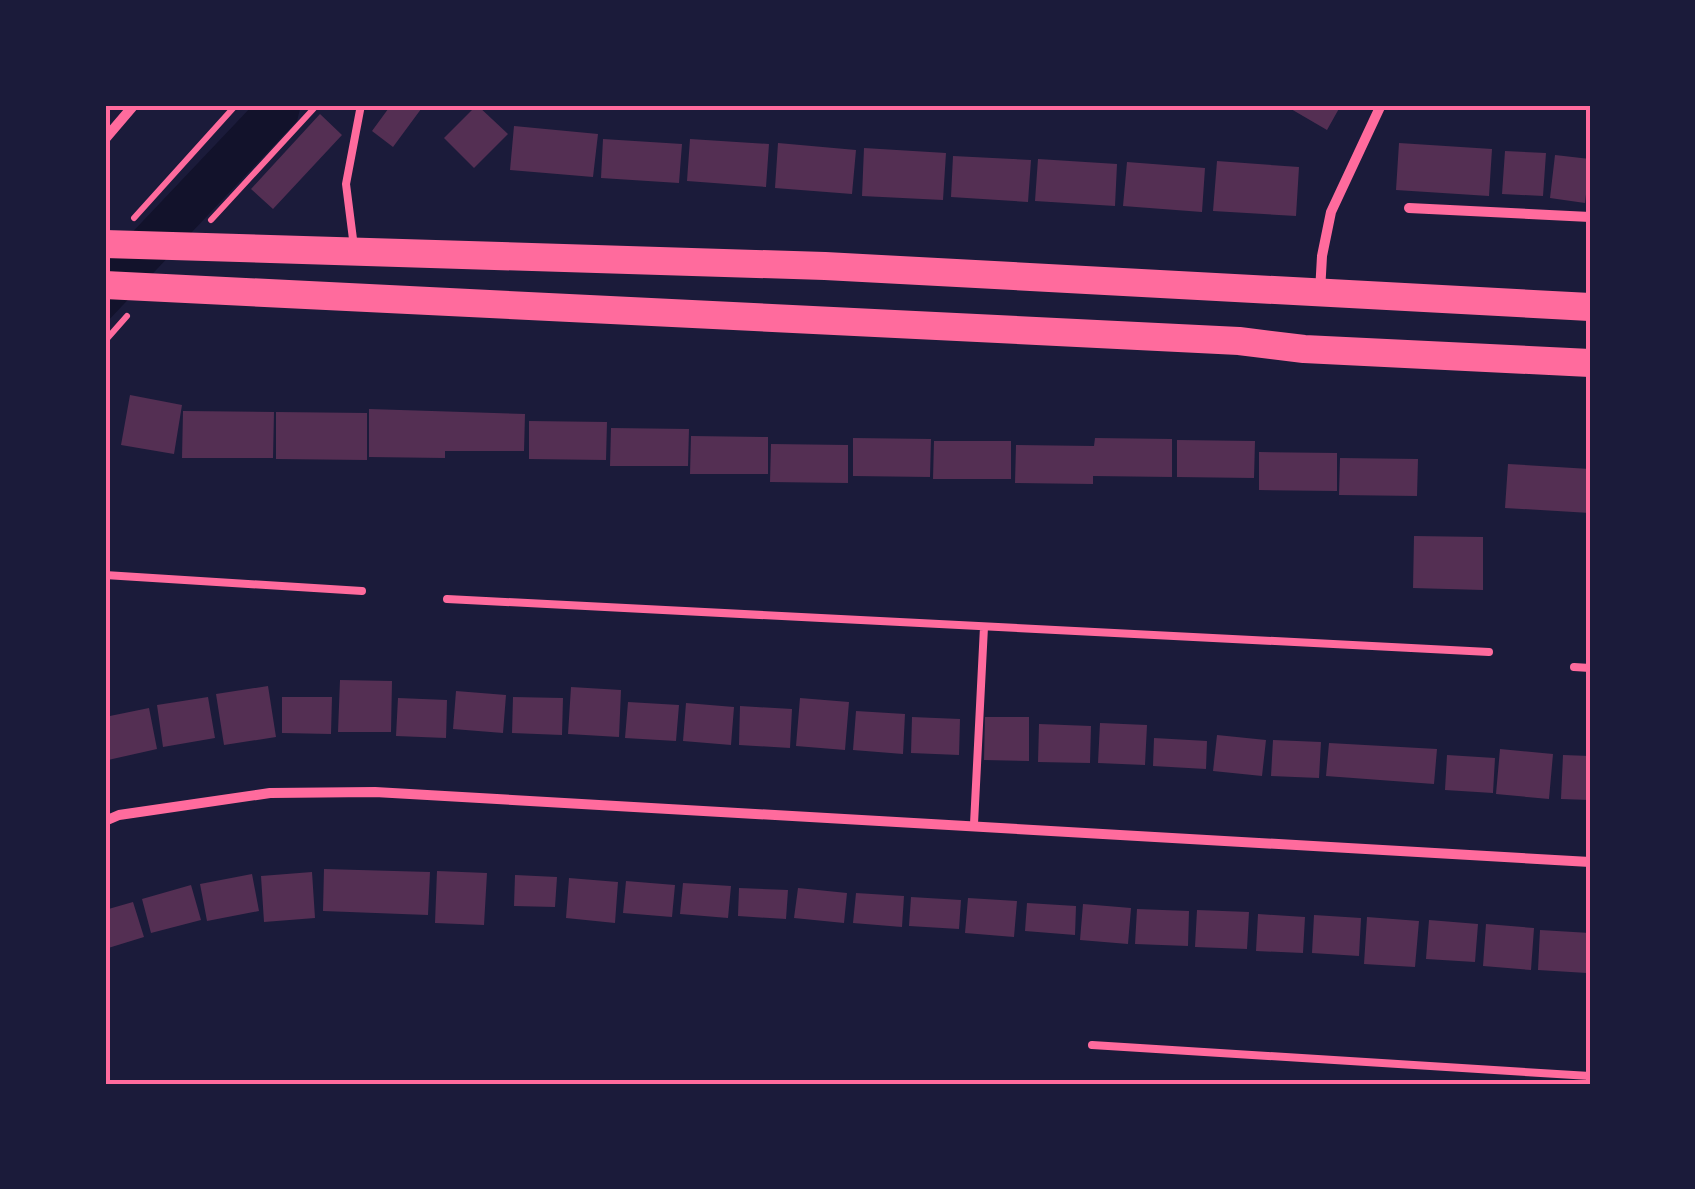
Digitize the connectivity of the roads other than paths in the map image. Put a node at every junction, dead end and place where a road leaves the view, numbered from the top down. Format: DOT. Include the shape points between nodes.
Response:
graph roads {
  1 [pos="134,105"];
  2 [pos="361,105"];
  3 [pos="1381,105"];
  4 [pos="105,138"];
  5 [pos="1409,208"];
  6 [pos="1590,217"];
  7 [pos="105,244"];
  8 [pos="354,251"];
  9 [pos="105,285"];
  10 [pos="1320,292"];
  11 [pos="1590,307"];
  12 [pos="1590,362"];
  13 [pos="105,575"];
  14 [pos="362,591"];
  15 [pos="447,600"];
  16 [pos="984,627"];
  17 [pos="1488,652"];
  18 [pos="1574,668"];
  19 [pos="1590,668"];
  20 [pos="105,821"];
  21 [pos="974,824"];
  22 [pos="1590,862"];
  23 [pos="1092,1044"];
  24 [pos="1590,1076"];
  1 -- 4 [label="street"];
  2 -- 8 [label="lane" via="346,184"];
  3 -- 10 [label="street" via="1331,212"];
  5 -- 6 [label="street"];
  7 -- 8 [label="highway"];
  8 -- 10 [label="highway"];
  9 -- 12 [label="highway"];
  10 -- 11 [label="highway"];
  13 -- 14 [label="lane"];
  15 -- 16 [label="lane"];
  16 -- 17 [label="lane"];
  16 -- 21 [label="lane"];
  18 -- 19 [label="lane"];
  20 -- 21 [label="street" via="270,793 376,792"];
  21 -- 22 [label="street"];
  23 -- 24 [label="lane"];
}
